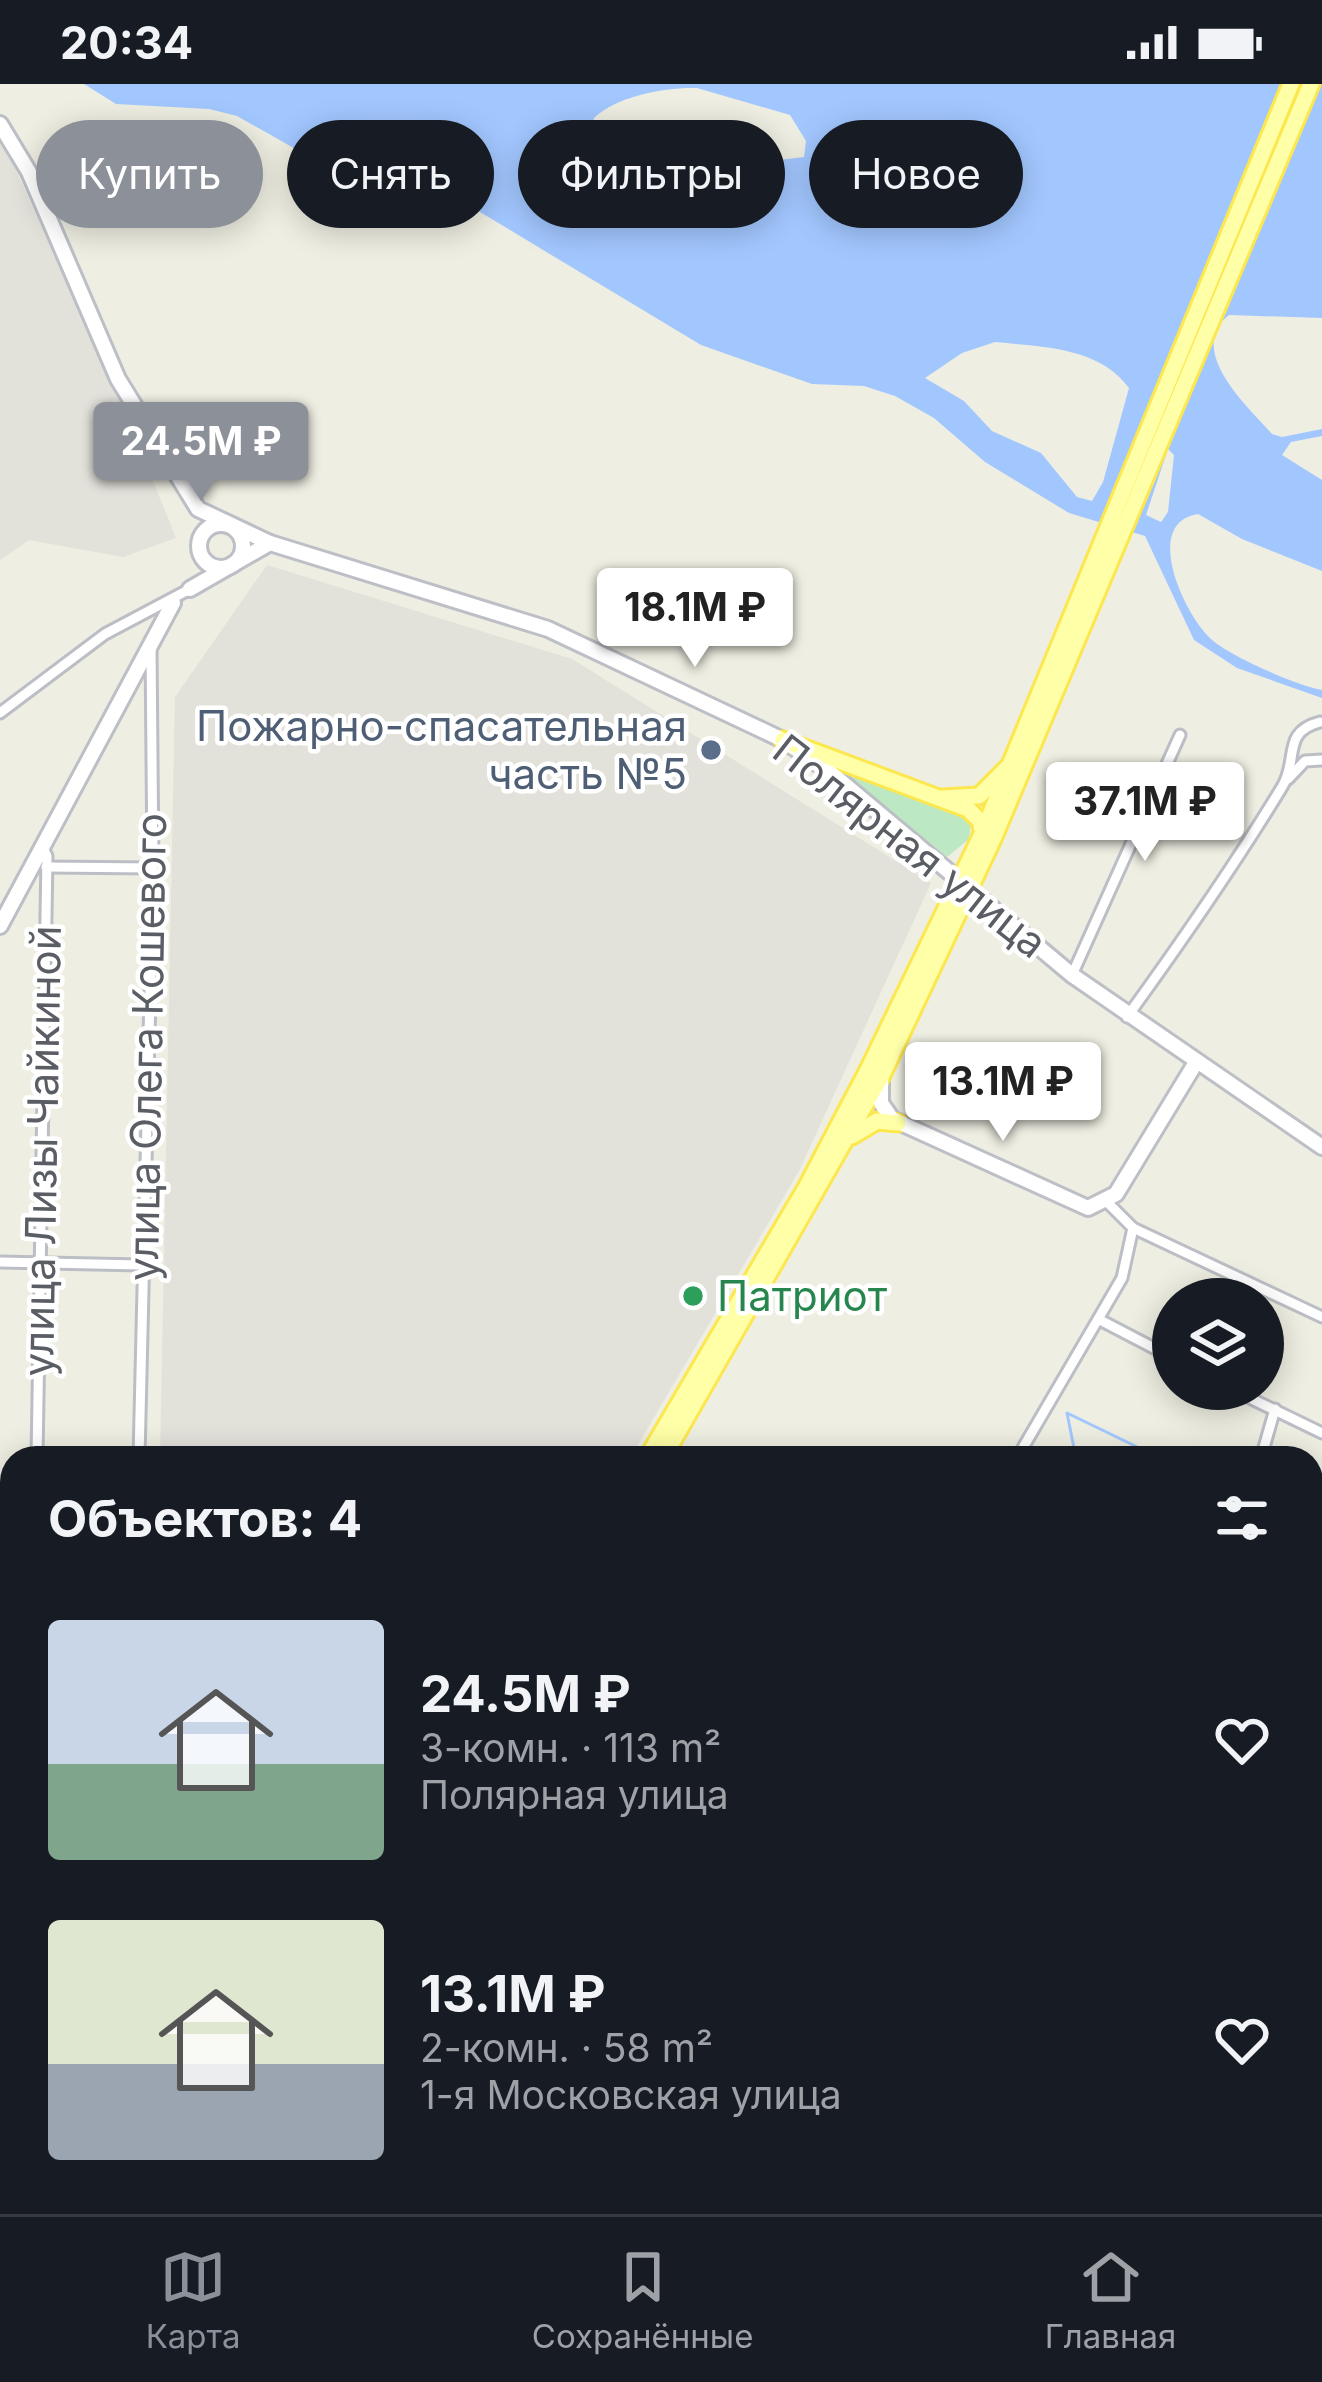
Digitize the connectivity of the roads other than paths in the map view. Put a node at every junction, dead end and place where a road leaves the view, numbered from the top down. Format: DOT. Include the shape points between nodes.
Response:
graph roads {
  1 [pos="1291,84"];
  2 [pos="1311,84"];
  3 [pos="0,124"];
  4 [pos="198,509"];
  5 [pos="233,528"];
  6 [pos="200,543"];
  7 [pos="270,544"];
  8 [pos="230,566"];
  9 [pos="190,589"];
  10 [pos="173,602"];
  11 [pos="1082,614"];
  12 [pos="151,636"];
  13 [pos="0,713"];
  14 [pos="1320,722"];
  15 [pos="1024,735"];
  16 [pos="1180,735"];
  17 [pos="783,740"];
  18 [pos="1322,760"];
  19 [pos="1286,782"];
  20 [pos="942,798"];
  21 [pos="988,836"];
  22 [pos="42,845"];
  23 [pos="46,867"];
  24 [pos="153,868"];
  25 [pos="0,926"];
  26 [pos="1072,975"];
  27 [pos="1127,1017"];
  28 [pos="1195,1064"];
  29 [pos="875,1072"];
  30 [pos="898,1123"];
  31 [pos="846,1142"];
  32 [pos="1322,1147"];
  33 [pos="1108,1203"];
  34 [pos="1133,1228"];
  35 [pos="0,1262"];
  36 [pos="40,1263"];
  37 [pos="141,1265"];
  38 [pos="1322,1317"];
  39 [pos="1100,1320"];
  40 [pos="1152,1347"];
  41 [pos="1275,1410"];
  42 [pos="1277,1410"];
  43 [pos="1322,1433"];
  44 [pos="37,1446"];
  45 [pos="139,1446"];
  46 [pos="654,1446"];
  47 [pos="670,1446"];
  48 [pos="1024,1446"];
  49 [pos="1264,1446"];
  1 -- 11 [label="main road"];
  2 -- 11 [label="main road"];
  3 -- 4 [label="main road, Полярная улица" via="29,172 118,379"];
  4 -- 5 [label="main road, Полярная улица"];
  4 -- 6 [label="main road"];
  5 -- 6 [label="main road" via="211,526"];
  5 -- 7 [label="main road, Полярная улица"];
  5 -- 8 [label="main road" via="243,550"];
  6 -- 8 [label="main road" via="211,565"];
  6 -- 9 [label="main road"];
  7 -- 8 [label="main road"];
  7 -- 17 [label="main road, Полярная улица" via="548,629"];
  8 -- 9 [label="main road"];
  9 -- 10 [label="street"];
  10 -- 12 [label="main road"];
  10 -- 13 [label="street" via="105,634"];
  11 -- 15 [label="main road"];
  11 -- 21 [label="main road"];
  12 -- 22 [label="main road"];
  12 -- 24 [label="street, улица Олега Кошевого"];
  14 -- 19 [label="street" via="1292,740"];
  15 -- 20 [label="main road" via="984,793"];
  15 -- 21 [label="main road"];
  16 -- 26 [label="street"];
  17 -- 20 [label="main road"];
  17 -- 26 [label="main road, Полярная улица"];
  18 -- 19 [label="street" via="1304,761"];
  19 -- 27 [label="street" via="1232,873"];
  20 -- 21 [label="main road" via="976,815"];
  21 -- 29 [label="main road, bridge"];
  22 -- 23 [label="street, улица Лизы Чайкиной"];
  22 -- 25 [label="main road"];
  23 -- 24 [label="street"];
  23 -- 36 [label="street, улица Лизы Чайкиной"];
  24 -- 37 [label="street, улица Олега Кошевого"];
  26 -- 27 [label="main road, Полярная улица"];
  27 -- 28 [label="main road, Полярная улица"];
  28 -- 32 [label="main road, Полярная улица"];
  28 -- 33 [label="main road"];
  29 -- 30 [label="main road" via="881,1103"];
  29 -- 31 [label="main road"];
  29 -- 46 [label="main road"];
  30 -- 31 [label="main road" via="871,1123"];
  30 -- 33 [label="main road" via="1076,1205"];
  31 -- 47 [label="main road"];
  33 -- 34 [label="street"];
  34 -- 38 [label="street"];
  34 -- 39 [label="street" via="1133,1248"];
  35 -- 36 [label="street"];
  36 -- 37 [label="street"];
  36 -- 44 [label="street, улица Лизы Чайкиной"];
  37 -- 45 [label="street, улица Олега Кошевого"];
  39 -- 40 [label="street"];
  39 -- 48 [label="street"];
  41 -- 49 [label="street"];
  42 -- 43 [label="street"];
}
